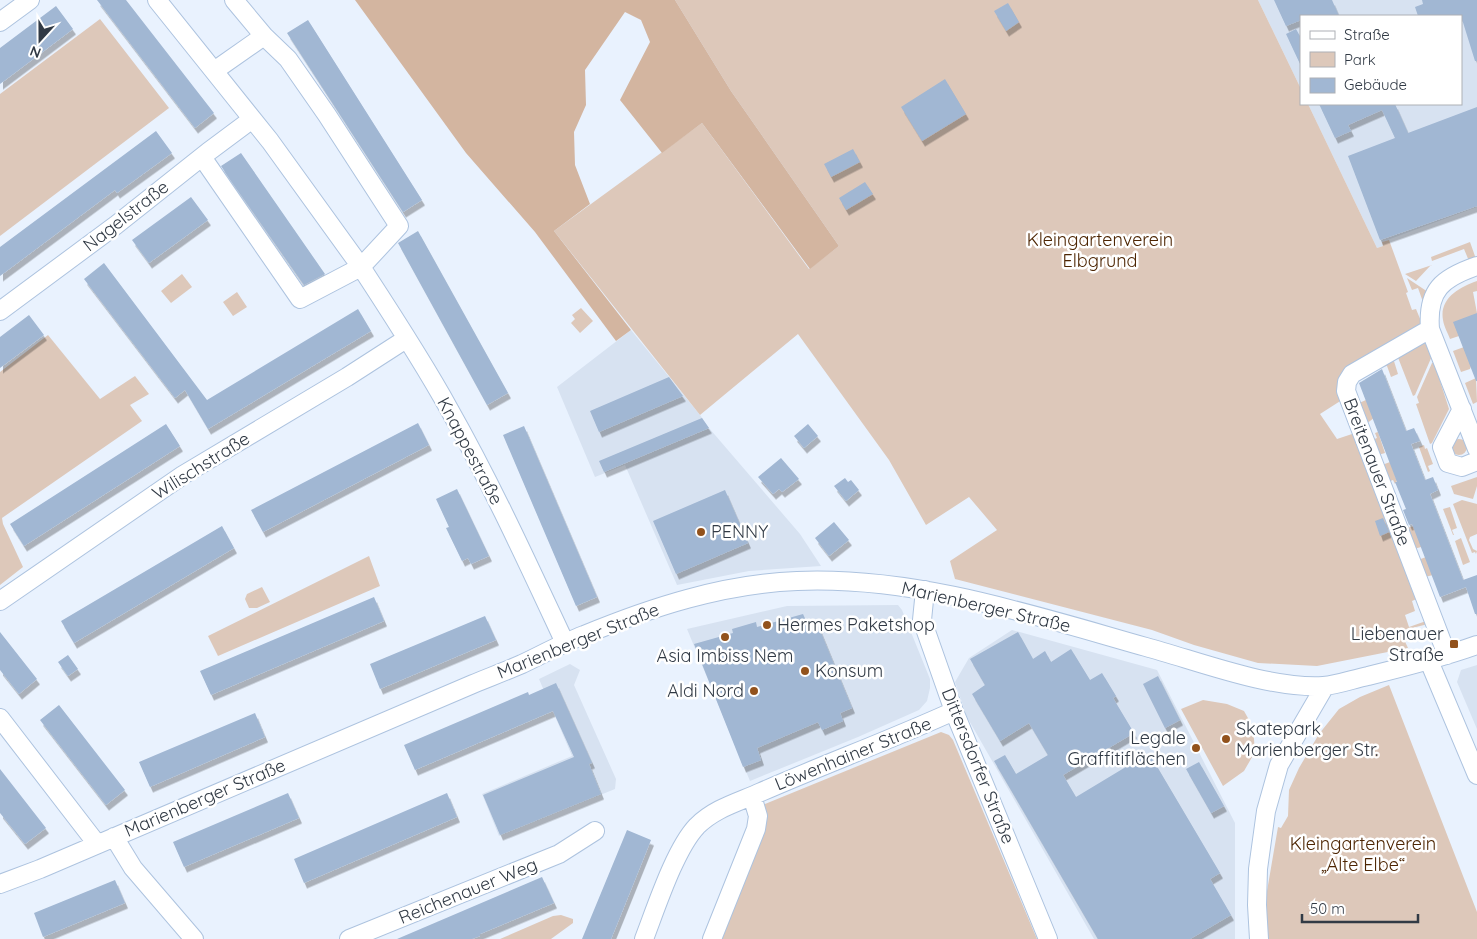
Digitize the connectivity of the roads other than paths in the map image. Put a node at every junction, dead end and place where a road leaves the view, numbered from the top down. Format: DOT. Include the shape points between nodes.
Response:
graph roads {
  1 [pos="30,0"];
  2 [pos="157,0"];
  3 [pos="234,0"];
  4 [pos="0,22"];
  5 [pos="264,36"];
  6 [pos="214,71"];
  7 [pos="252,120"];
  8 [pos="202,157"];
  9 [pos="1477,266"];
  10 [pos="361,267"];
  11 [pos="0,311"];
  12 [pos="1430,329"];
  13 [pos="406,339"];
  14 [pos="1462,410"];
  15 [pos="1477,449"];
  16 [pos="1477,461"];
  17 [pos="924,590"];
  18 [pos="0,601"];
  19 [pos="565,643"];
  20 [pos="1477,645"];
  21 [pos="1447,655"];
  22 [pos="1428,660"];
  23 [pos="1325,686"];
  24 [pos="954,712"];
  25 [pos="0,718"];
  26 [pos="1477,775"];
  27 [pos="752,796"];
  28 [pos="595,831"];
  29 [pos="114,837"];
  30 [pos="97,844"];
  31 [pos="0,884"];
  32 [pos="194,939"];
  33 [pos="349,939"];
  34 [pos="644,939"];
  35 [pos="712,939"];
  36 [pos="1048,939"];
  37 [pos="1259,939"];
  1 -- 4 [label="street"];
  2 -- 6 [label="street, Knappestraße"];
  3 -- 5 [label="street"];
  5 -- 6 [label="street"];
  5 -- 10 [label="street" via="288,59 399,226"];
  6 -- 7 [label="street, Knappestraße"];
  7 -- 8 [label="street, Nagelstraße"];
  7 -- 10 [label="street, Knappestraße"];
  8 -- 10 [label="street" via="300,299"];
  8 -- 11 [label="street, Nagelstraße"];
  9 -- 12 [label="street" via="1443,283 1432,298"];
  10 -- 13 [label="street, Knappestraße"];
  12 -- 14 [label="street"];
  12 -- 21 [label="street, Breitenauer Straße" via="1352,374 1346,391"];
  13 -- 18 [label="street, Wilischstraße" via="183,475"];
  13 -- 19 [label="street, Knappestraße" via="480,467"];
  14 -- 15 [label="street"];
  14 -- 16 [label="street" via="1442,446 1448,463 1462,467"];
  17 -- 19 [label="street, Marienberger Straße" via="847,582 763,584 671,603"];
  17 -- 23 [label="street, Marienberger Straße" via="1014,611 1246,676 1289,684"];
  17 -- 24 [label="street, Dittersdorfer Straße" via="922,620"];
  19 -- 29 [label="street, Marienberger Straße"];
  20 -- 21 [label="street, Marienberger Straße"];
  21 -- 22 [label="street, Marienberger Straße"];
  22 -- 23 [label="street, Marienberger Straße"];
  22 -- 26 [label="street"];
  23 -- 37 [label="street" via="1279,765 1266,811 1258,870"];
  24 -- 27 [label="street, Löwenhainer Straße"];
  24 -- 36 [label="street, Dittersdorfer Straße"];
  25 -- 30 [label="street"];
  27 -- 34 [label="street, Löwenhainer Straße" via="709,816 690,835"];
  27 -- 35 [label="street" via="758,816 756,829"];
  28 -- 33 [label="street, Reichenauer Weg" via="564,855"];
  29 -- 30 [label="street, Marienberger Straße"];
  29 -- 32 [label="street" via="134,868"];
  30 -- 31 [label="street, Marienberger Straße"];
}
